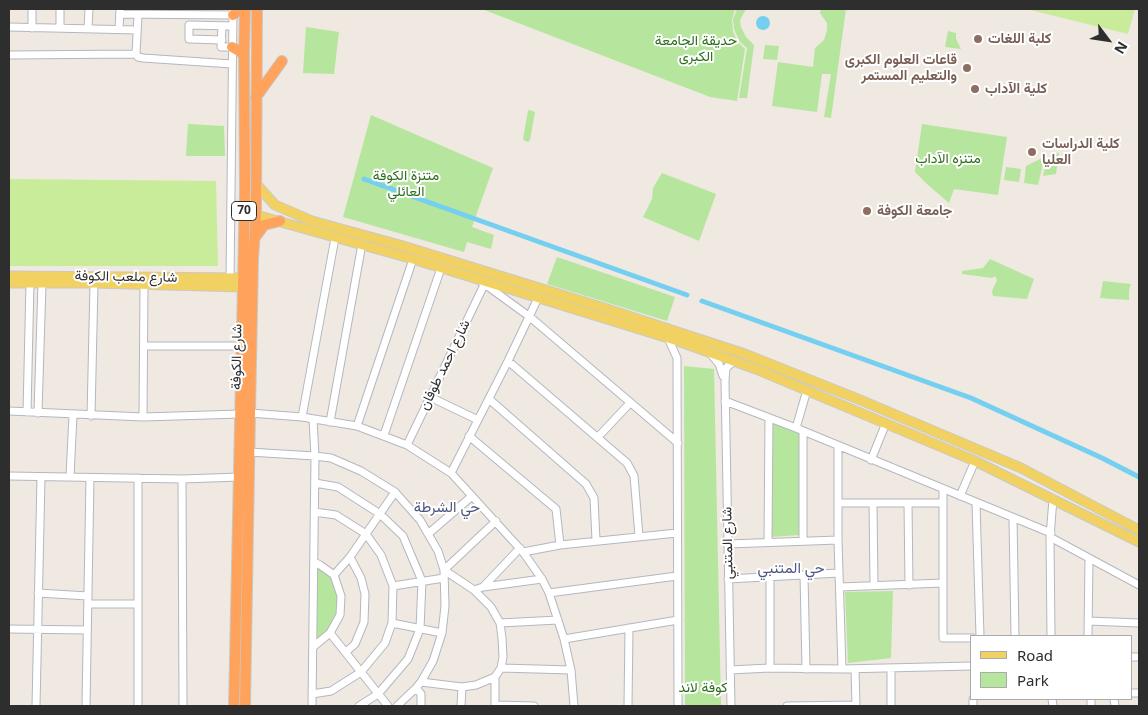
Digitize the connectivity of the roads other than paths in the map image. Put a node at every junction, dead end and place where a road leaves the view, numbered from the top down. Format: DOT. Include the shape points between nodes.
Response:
graph roads {
  1 [pos="32,9"];
  2 [pos="60,9"];
  3 [pos="89,9"];
  4 [pos="120,11"];
  5 [pos="240,11"];
  6 [pos="257,12"];
  7 [pos="138,15"];
  8 [pos="222,26"];
  9 [pos="232,26"];
  10 [pos="9,27"];
  11 [pos="32,28"];
  12 [pos="60,28"];
  13 [pos="88,28"];
  14 [pos="119,29"];
  15 [pos="137,30"];
  16 [pos="244,38"];
  17 [pos="257,39"];
  18 [pos="222,40"];
  19 [pos="232,47"];
  20 [pos="136,54"];
  21 [pos="244,54"];
  22 [pos="9,55"];
  23 [pos="282,61"];
  24 [pos="232,64"];
  25 [pos="256,96"];
  26 [pos="232,174"];
  27 [pos="244,175"];
  28 [pos="256,184"];
  29 [pos="245,189"];
  30 [pos="256,214"];
  31 [pos="298,216"];
  32 [pos="280,221"];
  33 [pos="294,226"];
  34 [pos="255,237"];
  35 [pos="335,238"];
  36 [pos="362,244"];
  37 [pos="253,259"];
  38 [pos="413,259"];
  39 [pos="242,261"];
  40 [pos="441,268"];
  41 [pos="9,276"];
  42 [pos="66,279"];
  43 [pos="81,279"];
  44 [pos="242,282"];
  45 [pos="481,282"];
  46 [pos="9,283"];
  47 [pos="30,283"];
  48 [pos="42,283"];
  49 [pos="230,283"];
  50 [pos="94,284"];
  51 [pos="144,286"];
  52 [pos="521,288"];
  53 [pos="538,298"];
  54 [pos="530,317"];
  55 [pos="668,338"];
  56 [pos="688,344"];
  57 [pos="144,346"];
  58 [pos="241,346"];
  59 [pos="710,353"];
  60 [pos="676,358"];
  61 [pos="508,361"];
  62 [pos="734,361"];
  63 [pos="725,380"];
  64 [pos="807,390"];
  65 [pos="430,397"];
  66 [pos="489,399"];
  67 [pos="725,401"];
  68 [pos="630,403"];
  69 [pos="9,412"];
  70 [pos="27,412"];
  71 [pos="38,413"];
  72 [pos="245,414"];
  73 [pos="73,415"];
  74 [pos="91,416"];
  75 [pos="143,417"];
  76 [pos="302,417"];
  77 [pos="768,418"];
  78 [pos="313,419"];
  79 [pos="478,420"];
  80 [pos="330,422"];
  81 [pos="886,423"];
  82 [pos="357,426"];
  83 [pos="799,430"];
  84 [pos="384,435"];
  85 [pos="469,436"];
  86 [pos="598,437"];
  87 [pos="678,443"];
  88 [pos="406,445"];
  89 [pos="838,446"];
  90 [pos="970,446"];
  91 [pos="249,452"];
  92 [pos="986,453"];
  93 [pos="315,456"];
  94 [pos="966,457"];
  95 [pos="871,460"];
  96 [pos="977,462"];
  97 [pos="451,473"];
  98 [pos="9,476"];
  99 [pos="41,477"];
  100 [pos="70,477"];
  101 [pos="240,477"];
  102 [pos="90,478"];
  103 [pos="138,478"];
  104 [pos="182,479"];
  105 [pos="315,484"];
  106 [pos="944,490"];
  107 [pos="395,492"];
  108 [pos="472,496"];
  109 [pos="960,496"];
  110 [pos="1053,499"];
  111 [pos="838,503"];
  112 [pos="873,503"];
  113 [pos="908,503"];
  114 [pos="943,503"];
  115 [pos="976,503"];
  116 [pos="314,512"];
  117 [pos="380,514"];
  118 [pos="1013,518"];
  119 [pos="496,521"];
  120 [pos="1139,530"];
  121 [pos="677,533"];
  122 [pos="366,534"];
  123 [pos="428,534"];
  124 [pos="1050,535"];
  125 [pos="639,536"];
  126 [pos="596,540"];
  127 [pos="803,540"];
  128 [pos="838,540"];
  129 [pos="768,542"];
  130 [pos="1139,542"];
  131 [pos="728,544"];
  132 [pos="560,545"];
  133 [pos="522,550"];
  134 [pos="350,556"];
  135 [pos="1090,558"];
  136 [pos="314,562"];
  137 [pos="444,570"];
  138 [pos="840,574"];
  139 [pos="334,575"];
  140 [pos="804,575"];
  141 [pos="677,576"];
  142 [pos="770,576"];
  143 [pos="444,578"];
  144 [pos="542,579"];
  145 [pos="728,579"];
  146 [pos="422,581"];
  147 [pos="943,584"];
  148 [pos="874,585"];
  149 [pos="909,585"];
  150 [pos="1139,585"];
  151 [pos="238,586"];
  152 [pos="393,586"];
  153 [pos="840,586"];
  154 [pos="483,587"];
  155 [pos="474,590"];
  156 [pos="549,592"];
  157 [pos="38,593"];
  158 [pos="88,596"];
  159 [pos="248,602"];
  160 [pos="88,604"];
  161 [pos="138,604"];
  162 [pos="558,620"];
  163 [pos="678,620"];
  164 [pos="1088,621"];
  165 [pos="392,623"];
  166 [pos="500,623"];
  167 [pos="1139,623"];
  168 [pos="237,626"];
  169 [pos="9,628"];
  170 [pos="629,628"];
  171 [pos="38,629"];
  172 [pos="420,629"];
  173 [pos="87,630"];
  174 [pos="330,633"];
  175 [pos="442,633"];
  176 [pos="980,635"];
  177 [pos="1015,635"];
  178 [pos="1051,635"];
  179 [pos="1088,635"];
  180 [pos="970,638"];
  181 [pos="247,639"];
  182 [pos="564,639"];
  183 [pos="313,647"];
  184 [pos="346,652"];
  185 [pos="970,666"];
  186 [pos="501,668"];
  187 [pos="770,668"];
  188 [pos="890,668"];
  189 [pos="806,669"];
  190 [pos="842,669"];
  191 [pos="855,669"];
  192 [pos="571,670"];
  193 [pos="730,670"];
  194 [pos="361,672"];
  195 [pos="496,677"];
  196 [pos="419,685"];
  197 [pos="462,687"];
  198 [pos="312,694"];
  199 [pos="378,694"];
  200 [pos="36,706"];
  201 [pos="86,706"];
  202 [pos="138,706"];
  203 [pos="183,706"];
  204 [pos="234,706"];
  205 [pos="245,706"];
  206 [pos="312,706"];
  207 [pos="359,706"];
  208 [pos="388,706"];
  209 [pos="397,706"];
  210 [pos="422,706"];
  211 [pos="461,706"];
  212 [pos="495,706"];
  213 [pos="532,706"];
  214 [pos="574,706"];
  215 [pos="628,706"];
  216 [pos="678,706"];
  217 [pos="731,706"];
  218 [pos="787,706"];
  219 [pos="856,706"];
  220 [pos="891,706"];
  1 -- 11 [label="street"];
  2 -- 12 [label="street"];
  3 -- 13 [label="street"];
  4 -- 7 [label="street"];
  4 -- 14 [label="street"];
  5 -- 6 [label="highway" via="251,18"];
  5 -- 7 [label="street"];
  5 -- 9 [label="street"];
  5 -- 16 [label="highway, شارع الكوفة / 70"];
  6 -- 17 [label="highway, شارع الكوفة / 70"];
  7 -- 15 [label="street"];
  8 -- 9 [label="street"];
  8 -- 18 [label="street"];
  8 -- 18 [label="street" via="189,25 189,39"];
  9 -- 19 [label="street"];
  10 -- 11 [label="street"];
  11 -- 12 [label="street"];
  12 -- 13 [label="street"];
  13 -- 14 [label="street"];
  14 -- 15 [label="street"];
  15 -- 20 [label="street"];
  16 -- 17 [label="highway"];
  16 -- 21 [label="highway, شارع الكوفة / 70"];
  17 -- 25 [label="highway, شارع الكوفة / 70"];
  18 -- 19 [label="street" via="221,47"];
  19 -- 21 [label="highway"];
  19 -- 24 [label="street"];
  20 -- 22 [label="street"];
  20 -- 24 [label="street" via="143,58"];
  21 -- 27 [label="highway, شارع الكوفة / 70"];
  23 -- 25 [label="highway"];
  24 -- 26 [label="street"];
  25 -- 28 [label="highway, شارع الكوفة / 70"];
  26 -- 27 [label="highway"];
  26 -- 49 [label="street"];
  27 -- 29 [label="highway, شارع الكوفة / 70"];
  28 -- 30 [label="highway, شارع الكوفة / 70"];
  28 -- 31 [label="main road" via="276,205"];
  29 -- 30 [label="main road" via="248,206"];
  29 -- 39 [label="highway, شارع الكوفة / 70"];
  30 -- 32 [label="main road"];
  30 -- 34 [label="highway, شارع الكوفة / 70"];
  31 -- 33 [label="main road" via="292,219"];
  31 -- 52 [label="main road"];
  32 -- 33 [label="main road"];
  32 -- 34 [label="highway" via="264,225"];
  33 -- 35 [label="main road"];
  34 -- 37 [label="highway, شارع الكوفة / 70"];
  35 -- 36 [label="main road"];
  35 -- 76 [label="street"];
  36 -- 38 [label="main road"];
  36 -- 80 [label="street"];
  37 -- 39 [label="highway"];
  37 -- 72 [label="highway, شارع الكوفة / 70"];
  38 -- 40 [label="main road"];
  38 -- 82 [label="street"];
  39 -- 44 [label="highway, شارع الكوفة / 70"];
  40 -- 45 [label="main road"];
  40 -- 84 [label="street"];
  41 -- 42 [label="main road, شارع ملعب الكوفة"];
  42 -- 43 [label="main road, شارع ملعب الكوفة"];
  42 -- 48 [label="main road, شارع ملعب الكوفة"];
  43 -- 49 [label="main road, شارع ملعب الكوفة"];
  43 -- 50 [label="main road, شارع ملعب الكوفة"];
  44 -- 49 [label="main road, شارع ملعب الكوفة"];
  44 -- 58 [label="highway, شارع الكوفة / 70"];
  45 -- 52 [label="main road"];
  45 -- 54 [label="street"];
  45 -- 65 [label="street, شارع احمد طوفان"];
  46 -- 47 [label="main road, شارع ملعب الكوفة"];
  47 -- 48 [label="main road, شارع ملعب الكوفة"];
  47 -- 70 [label="street"];
  48 -- 71 [label="street"];
  49 -- 51 [label="main road, شارع ملعب الكوفة"];
  50 -- 51 [label="main road, شارع ملعب الكوفة"];
  50 -- 74 [label="street"];
  51 -- 57 [label="street"];
  52 -- 53 [label="main road"];
  52 -- 90 [label="main road" via="607,309 745,354"];
  53 -- 54 [label="street"];
  53 -- 55 [label="main road"];
  54 -- 61 [label="street"];
  54 -- 68 [label="street"];
  55 -- 56 [label="main road"];
  55 -- 60 [label="street"];
  56 -- 59 [label="main road"];
  56 -- 60 [label="street" via="681,348"];
  57 -- 58 [label="street"];
  57 -- 75 [label="street"];
  58 -- 72 [label="highway, شارع الكوفة / 70"];
  59 -- 62 [label="main road"];
  59 -- 63 [label="street, شارع المتنبي" via="720,364"];
  60 -- 87 [label="street"];
  61 -- 66 [label="street"];
  61 -- 86 [label="street"];
  62 -- 63 [label="street, شارع المتنبي" via="726,368"];
  62 -- 64 [label="main road"];
  63 -- 67 [label="street, شارع المتنبي"];
  64 -- 81 [label="main road"];
  64 -- 83 [label="street"];
  65 -- 79 [label="street"];
  65 -- 88 [label="street, شارع احمد طوفان"];
  66 -- 79 [label="street"];
  66 -- 126 [label="street" via="586,484 594,498"];
  67 -- 77 [label="street"];
  67 -- 131 [label="street, شارع المتنبي"];
  68 -- 86 [label="street"];
  68 -- 87 [label="street"];
  69 -- 70 [label="street"];
  70 -- 71 [label="street"];
  71 -- 73 [label="street"];
  72 -- 75 [label="street"];
  72 -- 76 [label="street"];
  72 -- 91 [label="highway, شارع الكوفة / 70"];
  72 -- 101 [label="highway, شارع الكوفة / 70"];
  73 -- 74 [label="street"];
  73 -- 100 [label="street"];
  74 -- 75 [label="street"];
  76 -- 78 [label="street"];
  77 -- 83 [label="street"];
  77 -- 129 [label="street"];
  78 -- 80 [label="street"];
  78 -- 93 [label="street"];
  79 -- 85 [label="street"];
  80 -- 82 [label="street"];
  81 -- 94 [label="main road"];
  81 -- 95 [label="street"];
  82 -- 84 [label="street"];
  83 -- 89 [label="street"];
  83 -- 127 [label="street"];
  84 -- 88 [label="street"];
  85 -- 97 [label="street"];
  85 -- 132 [label="street" via="556,509"];
  86 -- 125 [label="street" via="627,464 634,476"];
  87 -- 121 [label="street"];
  88 -- 97 [label="street"];
  89 -- 95 [label="street"];
  89 -- 111 [label="street"];
  90 -- 92 [label="main road"];
  90 -- 94 [label="main road" via="970,454"];
  91 -- 93 [label="street"];
  91 -- 159 [label="highway, شارع الكوفة / 70"];
  92 -- 96 [label="main road" via="979,455"];
  92 -- 120 [label="main road" via="1022,468"];
  93 -- 105 [label="street"];
  93 -- 107 [label="street" via="331,458 361,471"];
  94 -- 96 [label="main road"];
  95 -- 106 [label="street"];
  96 -- 109 [label="street"];
  96 -- 110 [label="main road"];
  97 -- 108 [label="street"];
  98 -- 99 [label="street"];
  99 -- 100 [label="street"];
  99 -- 157 [label="street"];
  100 -- 102 [label="street"];
  101 -- 104 [label="street"];
  101 -- 151 [label="highway, شارع الكوفة / 70"];
  102 -- 103 [label="street"];
  102 -- 158 [label="street"];
  103 -- 104 [label="street"];
  103 -- 161 [label="street"];
  104 -- 203 [label="street"];
  105 -- 116 [label="street"];
  105 -- 117 [label="street" via="338,487"];
  106 -- 109 [label="street"];
  106 -- 114 [label="street"];
  107 -- 117 [label="street"];
  107 -- 123 [label="street"];
  108 -- 119 [label="street"];
  108 -- 123 [label="street"];
  109 -- 115 [label="street"];
  110 -- 124 [label="street"];
  110 -- 130 [label="main road"];
  111 -- 112 [label="street"];
  111 -- 128 [label="street"];
  112 -- 113 [label="street"];
  112 -- 148 [label="street"];
  113 -- 114 [label="street"];
  113 -- 149 [label="street"];
  114 -- 147 [label="street"];
  115 -- 118 [label="street"];
  115 -- 176 [label="street"];
  116 -- 122 [label="street" via="336,515"];
  116 -- 136 [label="street"];
  117 -- 122 [label="street"];
  117 -- 146 [label="street" via="403,536"];
  118 -- 124 [label="street"];
  118 -- 177 [label="street"];
  119 -- 133 [label="street"];
  119 -- 137 [label="street"];
  121 -- 125 [label="street"];
  121 -- 141 [label="street"];
  122 -- 134 [label="street"];
  122 -- 152 [label="street" via="381,555"];
  123 -- 137 [label="street"];
  124 -- 135 [label="street"];
  124 -- 178 [label="street"];
  125 -- 126 [label="street"];
  126 -- 132 [label="street"];
  127 -- 128 [label="street"];
  127 -- 129 [label="street"];
  128 -- 138 [label="street"];
  129 -- 131 [label="street"];
  131 -- 145 [label="street, شارع المتنبي"];
  132 -- 133 [label="street"];
  133 -- 144 [label="street"];
  133 -- 154 [label="street"];
  134 -- 139 [label="street"];
  134 -- 184 [label="street" via="365,594 364,622 355,644"];
  135 -- 150 [label="street"];
  135 -- 164 [label="street"];
  136 -- 139 [label="street"];
  136 -- 183 [label="street"];
  137 -- 143 [label="street"];
  137 -- 155 [label="street"];
  138 -- 140 [label="street"];
  138 -- 153 [label="street"];
  139 -- 174 [label="street" via="341,596 340,615"];
  140 -- 142 [label="street"];
  140 -- 189 [label="street"];
  141 -- 156 [label="street"];
  141 -- 163 [label="street"];
  142 -- 145 [label="street"];
  142 -- 187 [label="street"];
  143 -- 146 [label="street"];
  143 -- 175 [label="street"];
  144 -- 154 [label="street"];
  144 -- 156 [label="street"];
  145 -- 193 [label="street, شارع المتنبي"];
  146 -- 152 [label="street"];
  146 -- 172 [label="street"];
  147 -- 149 [label="street"];
  147 -- 180 [label="street" via="943,638"];
  148 -- 149 [label="street"];
  148 -- 153 [label="street"];
  151 -- 159 [label="highway" via="242,607"];
  151 -- 168 [label="highway, شارع الكوفة / 70"];
  152 -- 165 [label="street"];
  153 -- 190 [label="street"];
  154 -- 155 [label="street"];
  155 -- 166 [label="street" via="491,607"];
  156 -- 162 [label="street"];
  157 -- 158 [label="street"];
  157 -- 171 [label="street"];
  158 -- 160 [label="street"];
  159 -- 181 [label="highway, شارع الكوفة / 70"];
  160 -- 161 [label="street"];
  160 -- 173 [label="street"];
  161 -- 202 [label="street"];
  162 -- 166 [label="street"];
  162 -- 182 [label="street"];
  163 -- 170 [label="street"];
  163 -- 216 [label="street"];
  164 -- 167 [label="street"];
  164 -- 179 [label="street"];
  165 -- 172 [label="street"];
  165 -- 194 [label="street" via="385,643"];
  166 -- 186 [label="street"];
  168 -- 181 [label="highway" via="238,622 244,622"];
  168 -- 204 [label="highway, شارع الكوفة / 70"];
  169 -- 171 [label="street"];
  170 -- 182 [label="street"];
  170 -- 215 [label="street"];
  171 -- 173 [label="street"];
  171 -- 200 [label="street"];
  172 -- 175 [label="street"];
  172 -- 199 [label="street" via="408,659"];
  173 -- 201 [label="street"];
  174 -- 183 [label="street"];
  174 -- 184 [label="street"];
  175 -- 196 [label="street" via="433,661"];
  181 -- 205 [label="highway, شارع الكوفة / 70"];
  182 -- 192 [label="street"];
  183 -- 198 [label="street"];
  184 -- 194 [label="street"];
  185 -- 188 [label="street"];
  186 -- 192 [label="street"];
  186 -- 195 [label="street"];
  187 -- 189 [label="street"];
  187 -- 193 [label="street"];
  188 -- 191 [label="street"];
  188 -- 220 [label="street"];
  189 -- 190 [label="street"];
  190 -- 191 [label="street"];
  191 -- 219 [label="street"];
  192 -- 214 [label="street"];
  193 -- 217 [label="street, شارع المتنبي"];
  194 -- 198 [label="street" via="331,691"];
  194 -- 199 [label="street"];
  195 -- 197 [label="street"];
  195 -- 212 [label="street"];
  196 -- 197 [label="street"];
  196 -- 209 [label="street"];
  196 -- 210 [label="street"];
  197 -- 211 [label="street"];
  198 -- 206 [label="street"];
  199 -- 207 [label="street"];
  199 -- 208 [label="street"];
  212 -- 213 [label="street"];
  218 -- 219 [label="street"];
}
